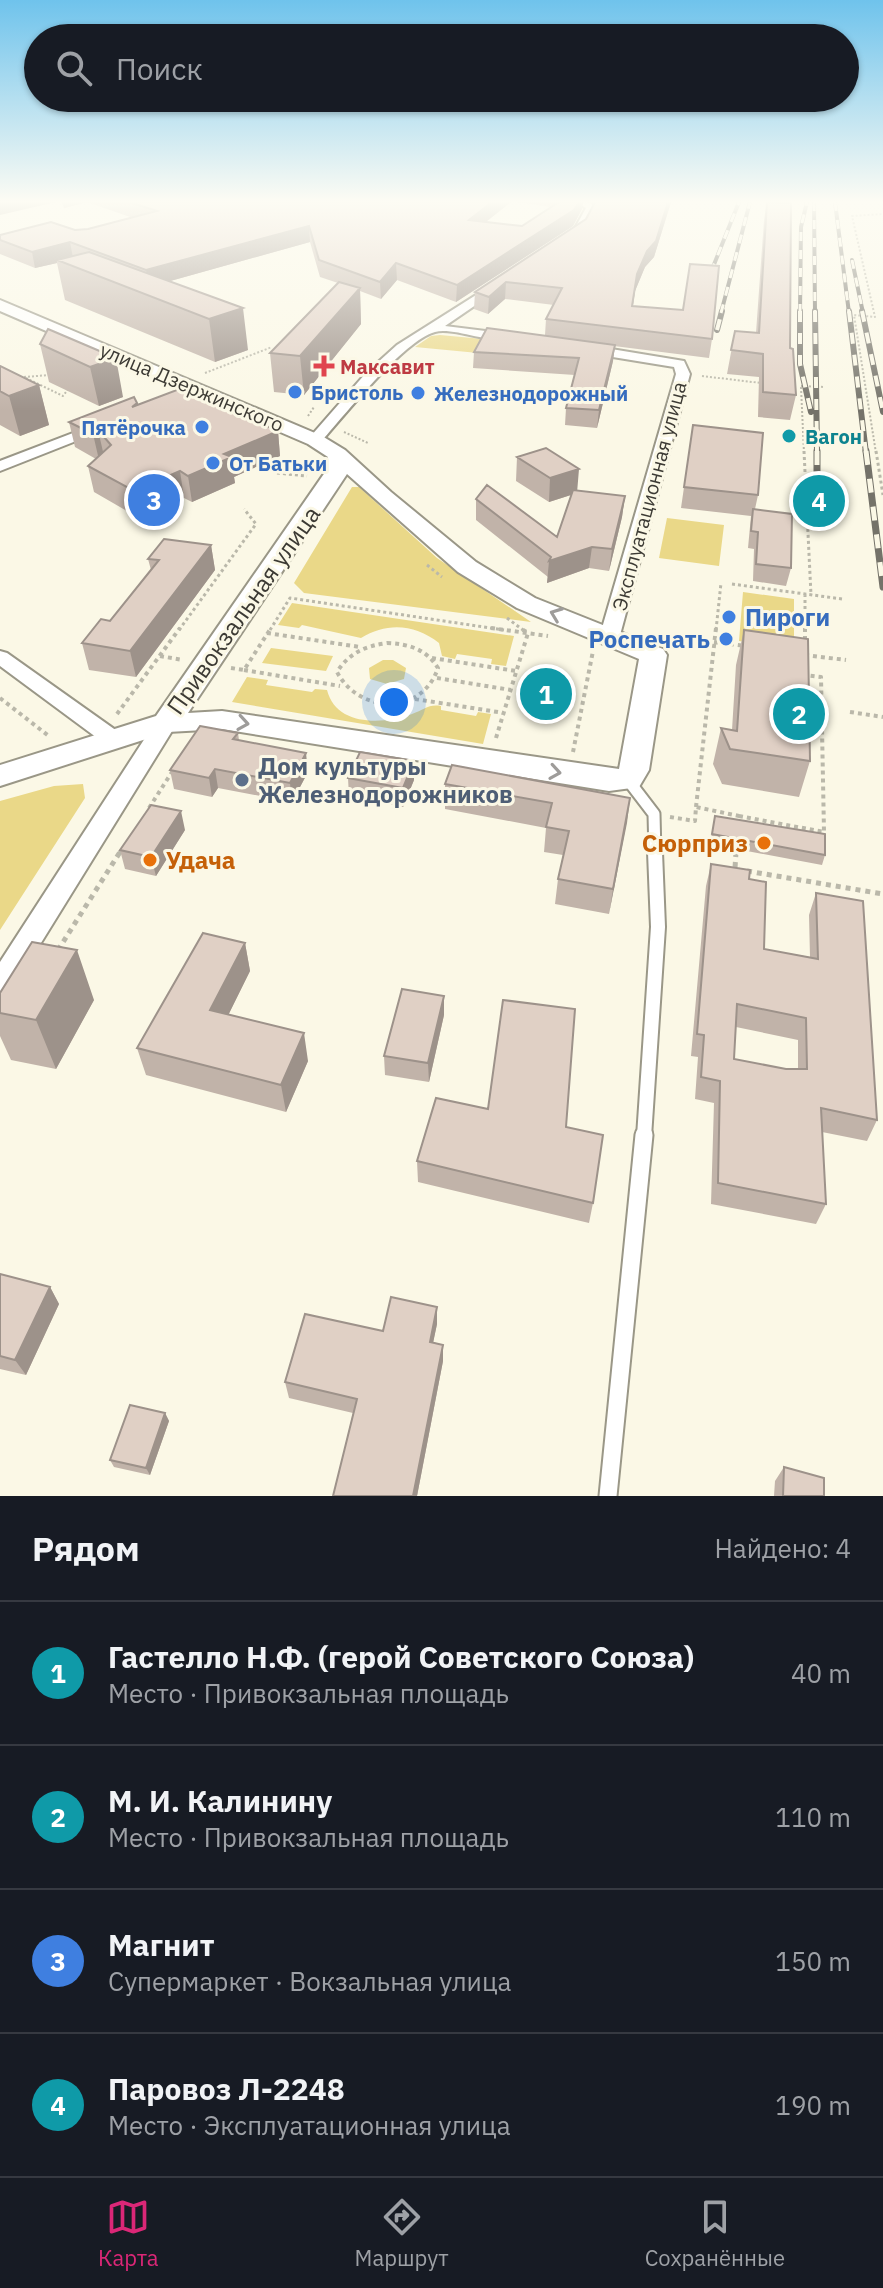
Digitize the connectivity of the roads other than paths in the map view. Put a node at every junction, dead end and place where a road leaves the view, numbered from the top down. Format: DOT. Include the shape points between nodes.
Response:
graph roads {
  1 [pos="512,276"];
  2 [pos="0,305"];
  3 [pos="435,328"];
  4 [pos="524,340"];
  5 [pos="568,347"];
  6 [pos="199,381"];
  7 [pos="175,397"];
  8 [pos="114,421"];
  9 [pos="315,440"];
  10 [pos="338,454"];
  11 [pos="0,466"];
  12 [pos="332,481"];
  13 [pos="373,487"];
  14 [pos="603,639"];
  15 [pos="0,657"];
  16 [pos="166,723"];
  17 [pos="107,734"];
  18 [pos="0,776"];
  19 [pos="628,780"];
  20 [pos="0,985"];
  21 [pos="608,1496"];
  1 -- 3 [label="street"];
  2 -- 6 [label="street, улица Дзержинского"];
  3 -- 4 [label="street"];
  3 -- 9 [label="street" via="371,376"];
  5 -- 14 [label="street, Эксплуатационная улица" via="679,364 683,374"];
  6 -- 7 [label="street"];
  6 -- 9 [label="street, улица Дзержинского"];
  8 -- 11 [label="street"];
  9 -- 10 [label="street, улица Дзержинского"];
  10 -- 12 [label="street, Привокзальная улица" via="339,468"];
  10 -- 13 [label="street, улица Дзержинского"];
  12 -- 13 [label="street"];
  12 -- 16 [label="street, Привокзальная улица"];
  14 -- 13 [label="street, улица Дзержинского, one-way" via="479,574"];
  14 -- 19 [label="street, улица Дзержинского" via="653,655"];
  15 -- 17 [label="street"];
  16 -- 17 [label="street"];
  16 -- 19 [label="street, one-way" via="222,720"];
  16 -- 20 [label="street"];
  17 -- 18 [label="street"];
  19 -- 21 [label="lane" via="654,814 658,927 643,1151"];
}
